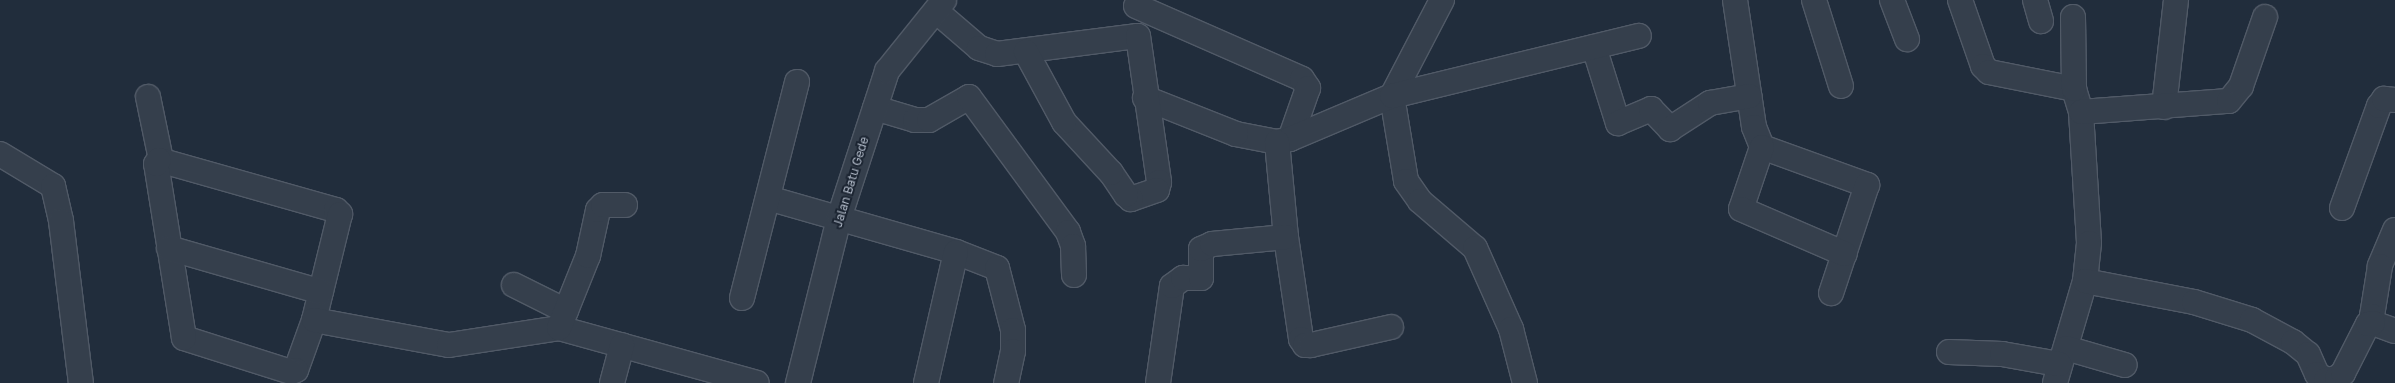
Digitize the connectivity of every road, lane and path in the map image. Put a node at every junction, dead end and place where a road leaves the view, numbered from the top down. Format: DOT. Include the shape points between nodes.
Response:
graph roads {
  1 [pos="1442,0"];
  2 [pos="1735,0"];
  3 [pos="1814,0"];
  4 [pos="1892,0"];
  5 [pos="1960,0"];
  6 [pos="2176,0"];
  7 [pos="1136,3"];
  8 [pos="940,5"];
  9 [pos="2073,17"];
  10 [pos="2265,18"];
  11 [pos="1138,36"];
  12 [pos="1639,36"];
  13 [pos="1908,39"];
  14 [pos="1594,47"];
  15 [pos="1026,52"];
  16 [pos="797,82"];
  17 [pos="1840,86"];
  18 [pos="2074,90"];
  19 [pos="1392,96"];
  20 [pos="1749,96"];
  21 [pos="148,97"];
  22 [pos="1145,98"];
  23 [pos="2395,100"];
  24 [pos="2164,107"];
  25 [pos="875,108"];
  26 [pos="2081,112"];
  27 [pos="1284,141"];
  28 [pos="1762,146"];
  29 [pos="0,154"];
  30 [pos="160,160"];
  31 [pos="768,198"];
  32 [pos="625,205"];
  33 [pos="2342,208"];
  34 [pos="839,218"];
  35 [pos="2395,230"];
  36 [pos="1286,237"];
  37 [pos="169,248"];
  38 [pos="956,252"];
  39 [pos="1845,254"];
  40 [pos="1074,275"];
  41 [pos="2085,282"];
  42 [pos="514,285"];
  43 [pos="322,292"];
  44 [pos="1831,294"];
  45 [pos="742,298"];
  46 [pos="314,320"];
  47 [pos="562,320"];
  48 [pos="1391,327"];
  49 [pos="2384,327"];
  50 [pos="622,345"];
  51 [pos="1949,352"];
  52 [pos="2060,365"];
  53 [pos="2125,365"];
  54 [pos="698,375"];
  55 [pos="81,383"];
  56 [pos="612,383"];
  57 [pos="757,383"];
  58 [pos="798,383"];
  59 [pos="926,383"];
  60 [pos="1006,383"];
  61 [pos="1158,383"];
  62 [pos="1525,383"];
  1 -- 19 [label="street"];
  2 -- 20 [label="street"];
  3 -- 17 [label="street"];
  4 -- 13 [label="street"];
  5 -- 18 [label="street" via="1983,66 1989,72"];
  6 -- 24 [label="street"];
  7 -- 11 [label="street"];
  7 -- 27 [label="street" via="1302,79 1308,95"];
  8 -- 15 [label="street" via="988,52"];
  8 -- 25 [label="street, Jalan Batu Gede" via="890,64"];
  9 -- 18 [label="street"];
  10 -- 24 [label="street" via="2241,86 2233,97 2223,102"];
  11 -- 15 [label="street"];
  11 -- 22 [label="street"];
  12 -- 14 [label="street"];
  14 -- 19 [label="street"];
  14 -- 20 [label="street" via="1618,123 1651,109 1670,130 1710,103"];
  15 -- 22 [label="street" via="1064,122 1131,199 1156,190 1159,185"];
  16 -- 31 [label="street"];
  18 -- 26 [label="street"];
  19 -- 27 [label="street"];
  19 -- 62 [label="street" via="1406,181 1420,201 1468,240 1479,255 1511,329"];
  20 -- 28 [label="street" via="1756,134"];
  21 -- 30 [label="street"];
  22 -- 27 [label="street" via="1236,134"];
  23 -- 33 [label="street" via="2384,99 2379,106"];
  24 -- 26 [label="street"];
  25 -- 34 [label="street, Jalan Batu Gede"];
  25 -- 40 [label="street" via="916,120 929,120 969,96 1068,232"];
  26 -- 41 [label="street" via="2088,243"];
  27 -- 36 [label="street"];
  28 -- 39 [label="street" via="1741,210"];
  28 -- 39 [label="street" via="1867,185"];
  29 -- 55 [label="street" via="53,186 61,221"];
  30 -- 37 [label="street" via="156,164"];
  30 -- 43 [label="street" via="338,212 340,220"];
  31 -- 34 [label="street"];
  31 -- 45 [label="street"];
  32 -- 47 [label="street" via="603,206 598,210 588,256"];
  34 -- 38 [label="street"];
  34 -- 58 [label="street, Jalan Batu Gede"];
  35 -- 49 [label="street" via="2380,266 2372,307"];
  36 -- 48 [label="street" via="1305,345"];
  36 -- 61 [label="street" via="1212,244 1201,249 1200,278 1183,278 1172,286"];
  37 -- 43 [label="street"];
  37 -- 46 [label="street" via="186,340 291,372 298,368"];
  38 -- 59 [label="street"];
  38 -- 60 [label="street" via="997,268 1004,285 1014,351"];
  39 -- 44 [label="street"];
  41 -- 49 [label="street" via="2194,302 2252,320 2308,354 2318,374 2326,380 2338,378 2343,373 2368,324"];
  41 -- 52 [label="street"];
  42 -- 47 [label="street"];
  43 -- 46 [label="street"];
  46 -- 47 [label="street" via="449,345"];
  47 -- 50 [label="street"];
  50 -- 54 [label="street"];
  50 -- 56 [label="street"];
  51 -- 52 [label="street" via="2002,354"];
  52 -- 53 [label="street"];
  54 -- 57 [label="street"];
}
